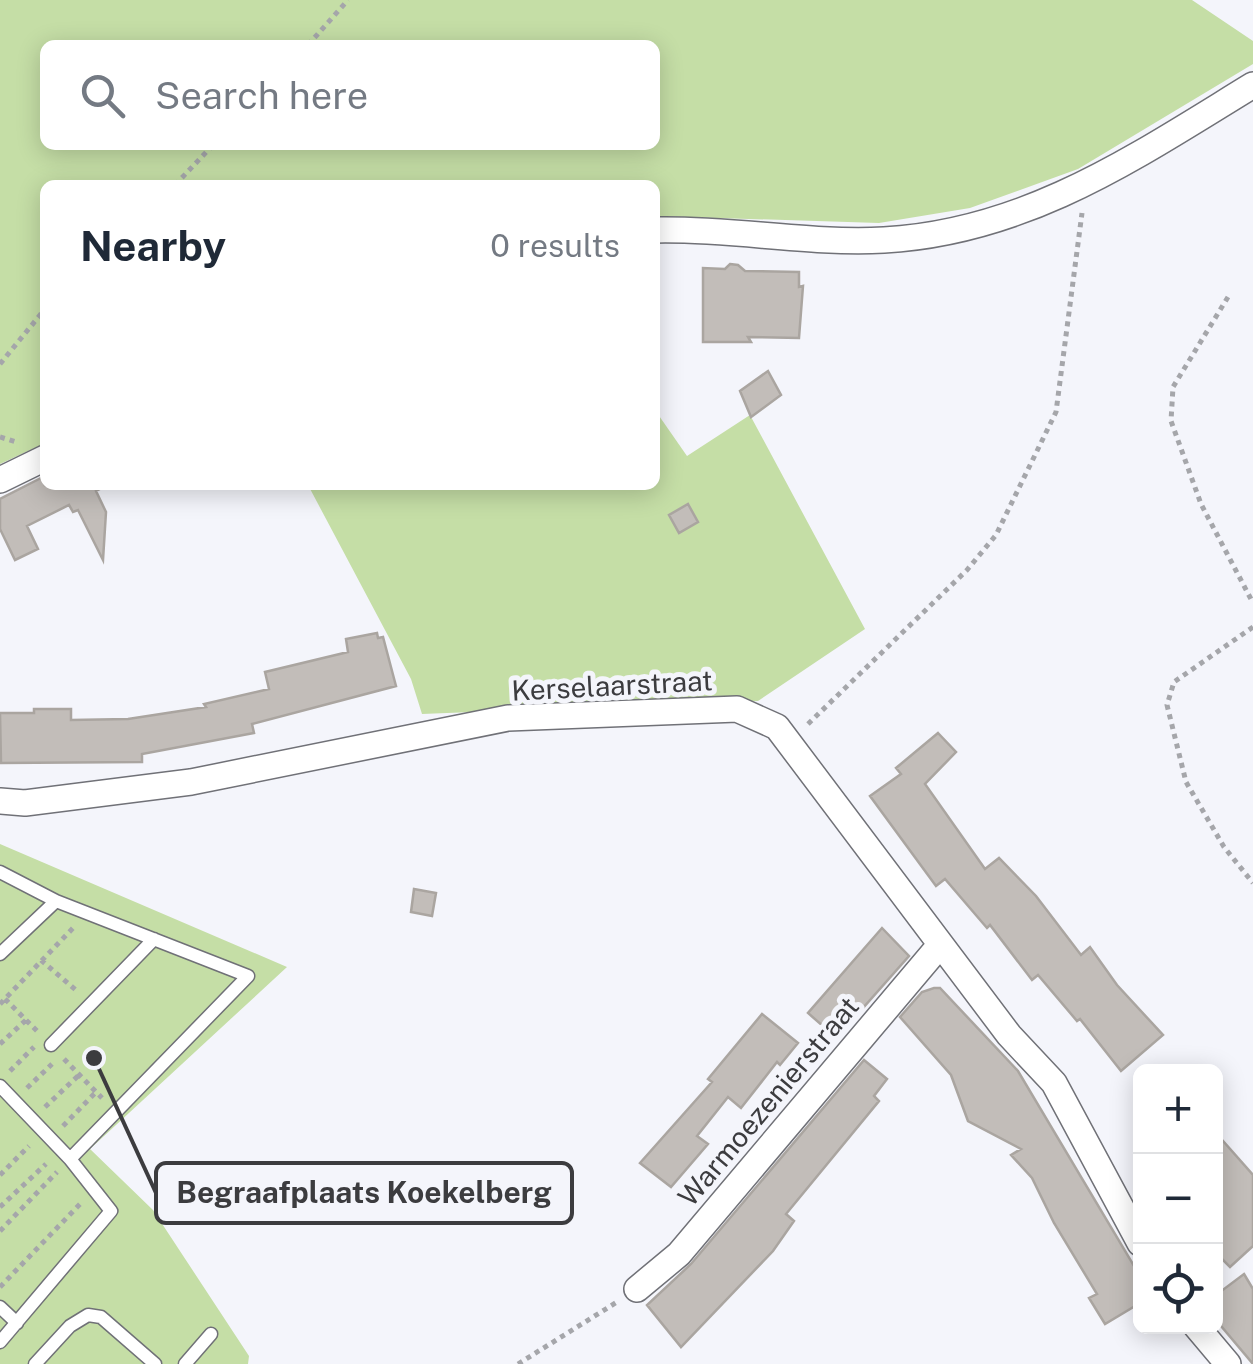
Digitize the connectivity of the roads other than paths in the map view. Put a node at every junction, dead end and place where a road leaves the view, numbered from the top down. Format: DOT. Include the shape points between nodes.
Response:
graph roads {
  1 [pos="1248,88"];
  2 [pos="660,230"];
  3 [pos="40,460"];
  4 [pos="0,480"];
  5 [pos="0,801"];
  6 [pos="0,872"];
  7 [pos="56,900"];
  8 [pos="154,939"];
  9 [pos="940,945"];
  10 [pos="0,954"];
  11 [pos="52,1046"];
  12 [pos="0,1086"];
  13 [pos="70,1158"];
  14 [pos="1133,1230"];
  15 [pos="637,1290"];
  16 [pos="0,1307"];
  17 [pos="17,1323"];
  18 [pos="211,1334"];
  19 [pos="1203,1334"];
  20 [pos="0,1342"];
  21 [pos="36,1364"];
  22 [pos="155,1364"];
  23 [pos="186,1364"];
  24 [pos="1228,1364"];
  1 -- 2 [label="street" via="1086,185 933,234 829,240"];
  3 -- 4 [label="street"];
  5 -- 9 [label="street, Kerselaarstraat" via="190,782 508,718 737,709 777,727"];
  6 -- 7 [label="lane"];
  7 -- 8 [label="lane"];
  7 -- 10 [label="lane"];
  8 -- 11 [label="lane"];
  8 -- 13 [label="lane" via="248,976"];
  9 -- 14 [label="street, Kerselaarstraat" via="1054,1084"];
  9 -- 15 [label="street, Warmoezenierstraat" via="678,1254"];
  12 -- 13 [label="lane"];
  13 -- 17 [label="lane" via="110,1211"];
  16 -- 17 [label="lane"];
  17 -- 20 [label="lane"];
  18 -- 23 [label="lane"];
  19 -- 24 [label="street"];
  21 -- 22 [label="lane" via="88,1315 101,1317"];
}
